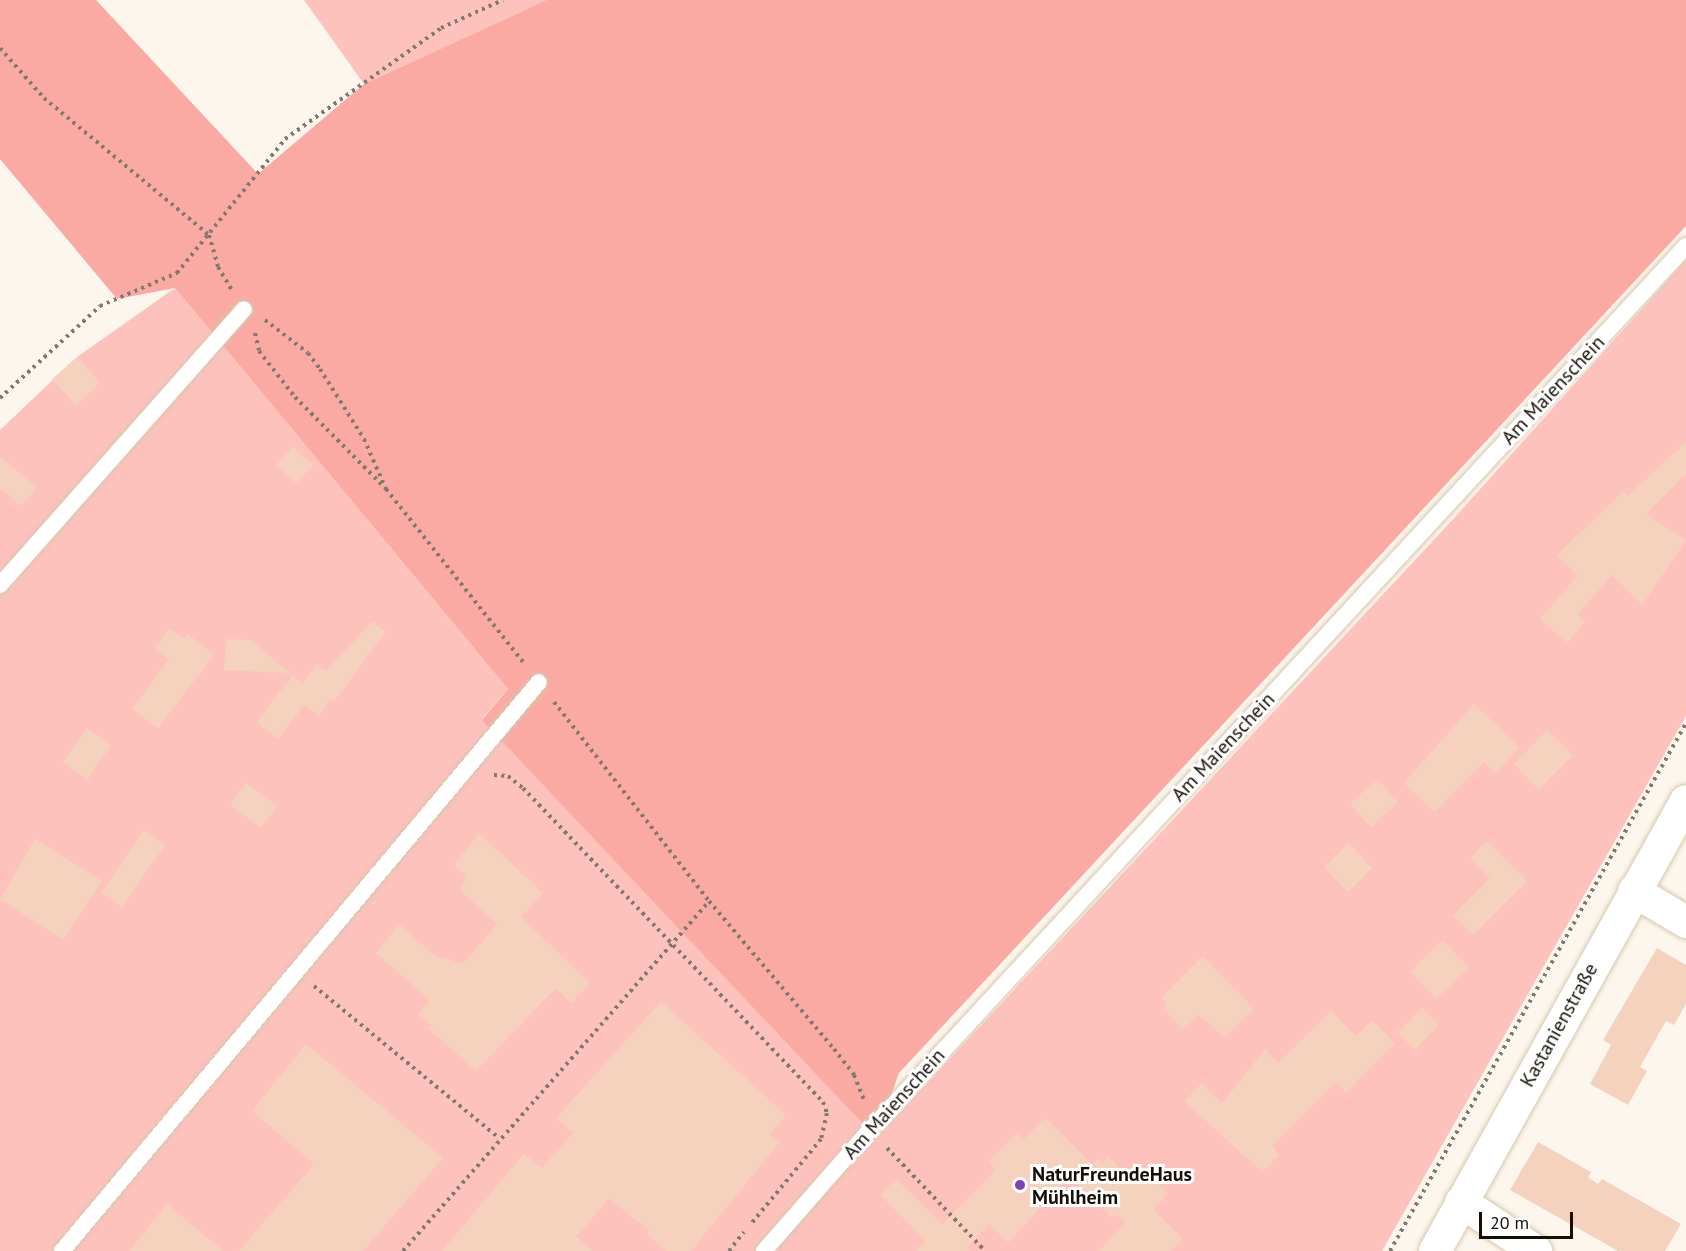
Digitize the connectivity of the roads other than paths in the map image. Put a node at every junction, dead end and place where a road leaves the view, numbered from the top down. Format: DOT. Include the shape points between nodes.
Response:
graph roads {
  1 [pos="1686,246"];
  2 [pos="248,310"];
  3 [pos="0,585"];
  4 [pos="539,682"];
  5 [pos="1686,801"];
  6 [pos="1634,891"];
  7 [pos="1686,922"];
  8 [pos="1461,1202"];
  9 [pos="62,1251"];
  10 [pos="764,1251"];
  11 [pos="1435,1251"];
  12 [pos="1536,1251"];
  1 -- 10 [label="lane, Am Maienschein" via="870,1130"];
  2 -- 3 [label="lane"];
  4 -- 9 [label="lane"];
  5 -- 6 [label="street, Kastanienstraße"];
  6 -- 7 [label="street"];
  6 -- 8 [label="street, Kastanienstraße"];
  8 -- 11 [label="street, Kastanienstraße"];
  8 -- 12 [label="street"];
}
